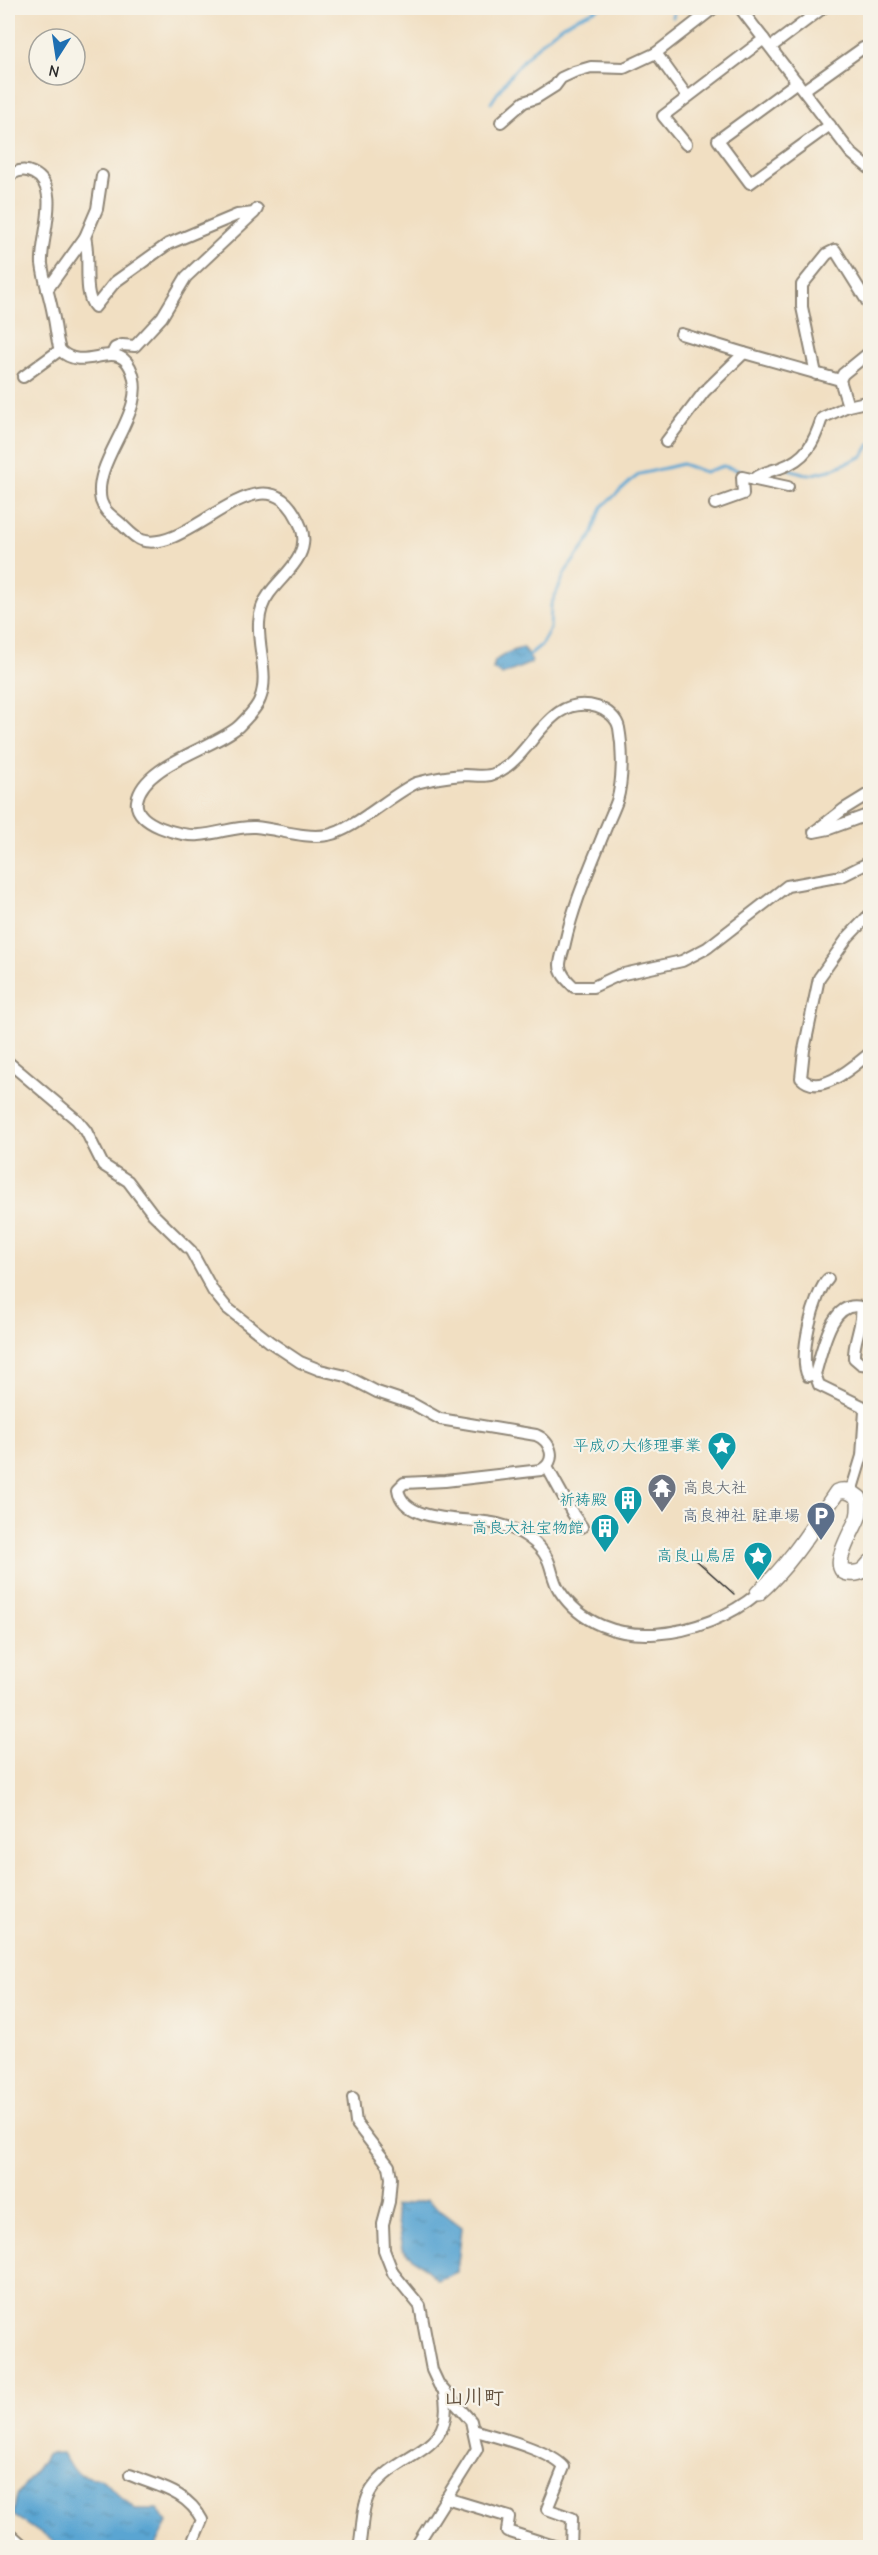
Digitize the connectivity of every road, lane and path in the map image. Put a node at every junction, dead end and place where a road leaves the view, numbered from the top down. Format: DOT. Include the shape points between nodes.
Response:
graph roads {
  1 [pos="714,8"];
  2 [pos="740,8"];
  3 [pos="823,8"];
  4 [pos="767,43"];
  5 [pos="862,48"];
  6 [pos="656,53"];
  7 [pos="801,86"];
  8 [pos="687,96"];
  9 [pos="501,122"];
  10 [pos="830,125"];
  11 [pos="686,144"];
  12 [pos="870,168"];
  13 [pos="102,176"];
  14 [pos="8,177"];
  15 [pos="85,237"];
  16 [pos="47,290"];
  17 [pos="870,306"];
  18 [pos="681,334"];
  19 [pos="60,350"];
  20 [pos="870,352"];
  21 [pos="744,353"];
  22 [pos="112,354"];
  23 [pos="816,374"];
  24 [pos="23,377"];
  25 [pos="840,380"];
  26 [pos="870,401"];
  27 [pos="848,406"];
  28 [pos="666,442"];
  29 [pos="757,477"];
  30 [pos="788,487"];
  31 [pos="715,504"];
  32 [pos="870,793"];
  33 [pos="870,814"];
  34 [pos="870,862"];
  35 [pos="870,914"];
  36 [pos="870,1053"];
  37 [pos="8,1062"];
  38 [pos="828,1279"];
  39 [pos="870,1365"];
  40 [pos="815,1374"];
  41 [pos="547,1467"];
  42 [pos="851,1492"];
  43 [pos="582,1527"];
  44 [pos="870,1563"];
  45 [pos="758,1593"];
  46 [pos="353,2098"];
  47 [pos="444,2391"];
  48 [pos="473,2430"];
  49 [pos="130,2475"];
  50 [pos="446,2498"];
  51 [pos="8,2532"];
  52 [pos="26,2547"];
  53 [pos="190,2547"];
  54 [pos="359,2547"];
  55 [pos="415,2547"];
  56 [pos="560,2547"];
  57 [pos="571,2547"];
  1 -- 6 [label="street"];
  2 -- 4 [label="street"];
  3 -- 4 [label="street"];
  4 -- 7 [label="street"];
  4 -- 8 [label="street"];
  5 -- 7 [label="street"];
  6 -- 8 [label="street"];
  6 -- 9 [label="street" via="624,68 591,67 574,72 524,102"];
  7 -- 10 [label="street"];
  7 -- 10 [label="street" via="718,140 750,183"];
  8 -- 11 [label="street" via="663,116"];
  10 -- 12 [label="street" via="851,153"];
  13 -- 15 [label="street" via="97,209"];
  14 -- 16 [label="street" via="21,170 29,171 46,186 50,202 41,248"];
  15 -- 16 [label="street"];
  15 -- 22 [label="street" via="87,276 95,307 115,282 166,245 237,214 256,211 186,277 168,309 135,346 122,345"];
  16 -- 19 [label="street"];
  17 -- 23 [label="street" via="835,250 827,254 802,285 802,307"];
  18 -- 21 [label="street"];
  19 -- 22 [label="street" via="67,357 81,360"];
  19 -- 24 [label="street"];
  20 -- 25 [label="street"];
  21 -- 23 [label="street"];
  21 -- 28 [label="street" via="704,392"];
  22 -- 34 [label="street" via="124,358 134,380 131,415 111,449 102,483 101,500 106,511 138,539 150,542 180,534 257,493 268,494 289,508 301,527 303,542 293,566 263,602 258,641 260,702 238,727 155,774 136,804 149,823 188,836 253,827 314,836 330,834 416,783 498,773 550,719 576,705 590,705 602,708 619,726 620,782 617,801 568,930 560,965 563,976 574,987 593,987 619,975 682,961 715,942 788,886 842,876"];
  23 -- 25 [label="street"];
  25 -- 27 [label="street"];
  26 -- 27 [label="street"];
  27 -- 29 [label="street" via="822,418 815,441 803,456"];
  29 -- 30 [label="street"];
  29 -- 31 [label="street" via="742,477 743,494"];
  32 -- 33 [label="street" via="814,832"];
  35 -- 36 [label="street" via="848,936 819,978 801,1078 813,1084 828,1082"];
  37 -- 41 [label="street" via="77,1120 103,1165 128,1181 153,1214 191,1251 227,1308 270,1342 300,1362 346,1376 441,1419 544,1438 550,1447"];
  38 -- 40 [label="street" via="823,1283 804,1347 805,1370 808,1376"];
  39 -- 40 [label="street" via="854,1358 862,1315 861,1307 853,1305 837,1314"];
  40 -- 42 [label="street" via="819,1385 865,1411 862,1456"];
  41 -- 43 [label="street"];
  41 -- 45 [label="street" via="404,1483 398,1489 399,1498 410,1509 427,1515 498,1524 519,1532 547,1558 558,1589 580,1613 630,1634 668,1633 702,1625 739,1609"];
  42 -- 44 [label="street" via="859,1498 860,1509 839,1558 840,1566 852,1574"];
  42 -- 45 [label="street" via="837,1492 771,1582"];
  46 -- 47 [label="street" via="356,2123 389,2166 390,2202 382,2224 384,2250 393,2272 420,2306 432,2370"];
  47 -- 48 [label="street" via="471,2421"];
  47 -- 54 [label="street" via="446,2417 432,2444 407,2458 372,2489 365,2506"];
  48 -- 50 [label="street" via="477,2449"];
  48 -- 57 [label="street" via="556,2458 564,2467 547,2509 572,2518"];
  49 -- 53 [label="street" via="183,2496 194,2506 202,2520"];
  50 -- 55 [label="street"];
  50 -- 56 [label="street" via="509,2517 507,2531"];
  51 -- 52 [label="street"];
}
